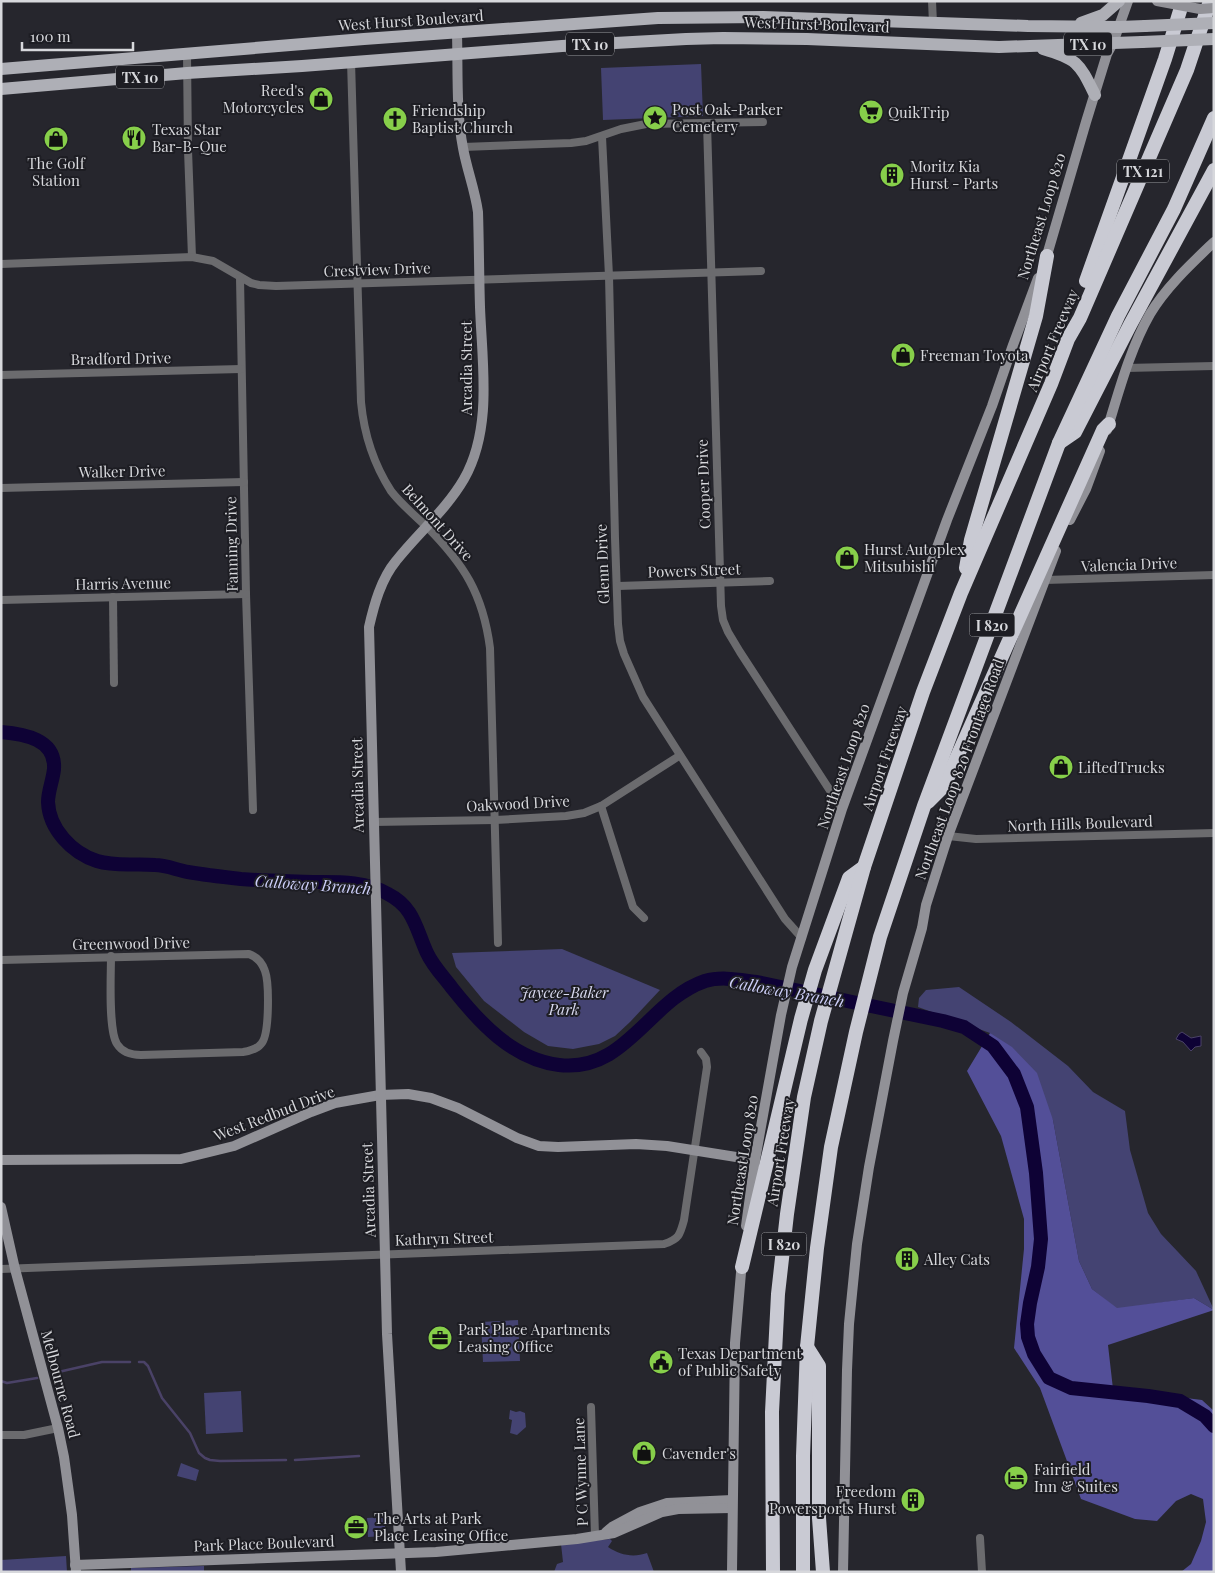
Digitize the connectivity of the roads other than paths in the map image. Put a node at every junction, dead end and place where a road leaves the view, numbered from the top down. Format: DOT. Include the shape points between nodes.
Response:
graph roads {
  1 [pos="932,1"];
  2 [pos="1119,1"];
  3 [pos="1128,1"];
  4 [pos="1157,1"];
  5 [pos="1183,1"];
  6 [pos="1210,1"];
  7 [pos="1214,8"];
  8 [pos="933,23"];
  9 [pos="1214,23"];
  10 [pos="1065,26"];
  11 [pos="1119,27"];
  12 [pos="457,33"];
  13 [pos="1214,40"];
  14 [pos="1114,43"];
  15 [pos="1033,47"];
  16 [pos="187,54"];
  17 [pos="458,54"];
  18 [pos="351,61"];
  19 [pos="1,69"];
  20 [pos="187,73"];
  21 [pos="1,89"];
  22 [pos="1094,94"];
  23 [pos="1214,118"];
  24 [pos="763,122"];
  25 [pos="707,124"];
  26 [pos="602,137"];
  27 [pos="463,147"];
  28 [pos="1214,170"];
  29 [pos="1214,242"];
  30 [pos="1047,256"];
  31 [pos="192,257"];
  32 [pos="1,264"];
  33 [pos="761,271"];
  34 [pos="711,272"];
  35 [pos="609,276"];
  36 [pos="240,278"];
  37 [pos="480,280"];
  38 [pos="357,283"];
  39 [pos="1068,339"];
  40 [pos="1214,366"];
  41 [pos="1126,368"];
  42 [pos="241,369"];
  43 [pos="1,375"];
  44 [pos="1108,424"];
  45 [pos="1059,443"];
  46 [pos="244,482"];
  47 [pos="1,488"];
  48 [pos="426,527"];
  49 [pos="1214,575"];
  50 [pos="1045,580"];
  51 [pos="770,581"];
  52 [pos="720,584"];
  53 [pos="618,586"];
  54 [pos="961,593"];
  55 [pos="246,594"];
  56 [pos="113,597"];
  57 [pos="1,600"];
  58 [pos="114,683"];
  59 [pos="679,756"];
  60 [pos="600,806"];
  61 [pos="924,806"];
  62 [pos="842,809"];
  63 [pos="253,810"];
  64 [pos="495,820"];
  65 [pos="373,822"];
  66 [pos="1214,833"];
  67 [pos="948,836"];
  68 [pos="864,867"];
  69 [pos="644,918"];
  70 [pos="802,938"];
  71 [pos="498,943"];
  72 [pos="111,956"];
  73 [pos="1,960"];
  74 [pos="702,1052"];
  75 [pos="380,1095"];
  76 [pos="695,1150"];
  77 [pos="1,1160"];
  78 [pos="755,1160"];
  79 [pos="1,1207"];
  80 [pos="384,1254"];
  81 [pos="742,1267"];
  82 [pos="1,1269"];
  83 [pos="15,1269"];
  84 [pos="807,1347"];
  85 [pos="591,1407"];
  86 [pos="58,1428"];
  87 [pos="1,1435"];
  88 [pos="732,1504"];
  89 [pos="773,1521"];
  90 [pos="599,1535"];
  91 [pos="980,1538"];
  92 [pos="400,1553"];
  93 [pos="75,1568"];
  94 [pos="401,1572"];
  95 [pos="732,1572"];
  96 [pos="773,1572"];
  97 [pos="779,1572"];
  98 [pos="803,1572"];
  99 [pos="823,1572"];
  100 [pos="843,1572"];
  101 [pos="982,1572"];
  1 -- 8 [label="street"];
  2 -- 10 [label="main road" via="1096,18"];
  3 -- 11 [label="street, Northeast Loop 820"];
  4 -- 7 [label="street, bridge" via="1200,9"];
  5 -- 39 [label="highway, I 820"];
  6 -- 39 [label="highway, Airport Freeway / TX 121" via="1186,70 1080,318"];
  8 -- 10 [label="main road, West Hurst Boulevard / TX 10"];
  8 -- 12 [label="main road, West Hurst Boulevard / TX 10" via="763,17 658,18"];
  9 -- 11 [label="main road, West Hurst Boulevard, bridge"];
  10 -- 11 [label="main road, West Hurst Boulevard / TX 10"];
  11 -- 14 [label="street, Northeast Loop 820"];
  12 -- 16 [label="main road, West Hurst Boulevard / TX 10"];
  12 -- 17 [label="street, Arcadia Street"];
  13 -- 14 [label="main road, West Hurst Boulevard / TX 10, bridge"];
  14 -- 15 [label="main road, West Hurst Boulevard / TX 10"];
  14 -- 22 [label="street, Northeast Loop 820"];
  15 -- 17 [label="main road, West Hurst Boulevard / TX 10" via="723,38"];
  15 -- 22 [label="main road" via="1064,55 1074,62 1082,69"];
  16 -- 19 [label="main road, West Hurst Boulevard / TX 10"];
  16 -- 20 [label="street"];
  17 -- 18 [label="main road, West Hurst Boulevard / TX 10"];
  17 -- 27 [label="street, Arcadia Street"];
  18 -- 20 [label="main road, West Hurst Boulevard / TX 10"];
  18 -- 38 [label="street, Belmont Drive"];
  20 -- 21 [label="main road, West Hurst Boulevard / TX 10"];
  20 -- 31 [label="street"];
  22 -- 30 [label="street, Northeast Loop 820"];
  23 -- 45 [label="highway, I 820" via="1174,209 1118,316"];
  24 -- 25 [label="street"];
  25 -- 26 [label="street" via="646,124"];
  25 -- 34 [label="street, Cooper Drive"];
  26 -- 27 [label="street" via="571,144"];
  26 -- 35 [label="street, Glenn Drive"];
  27 -- 37 [label="street, Arcadia Street" via="478,212"];
  28 -- 45 [label="highway" via="1075,432"];
  29 -- 41 [label="street, Northeast Loop 820 Frontage Road" via="1163,296 1150,315"];
  30 -- 54 [label="highway" via="1036,316 971,540"];
  30 -- 62 [label="street, Northeast Loop 820"];
  31 -- 32 [label="street, Crestview Drive"];
  31 -- 36 [label="street, Crestview Drive" via="213,262"];
  33 -- 34 [label="street, Crestview Drive"];
  34 -- 35 [label="street, Crestview Drive"];
  34 -- 52 [label="street, Cooper Drive"];
  35 -- 37 [label="street, Crestview Drive"];
  35 -- 53 [label="street, Glenn Drive"];
  36 -- 38 [label="street, Crestview Drive" via="267,286"];
  36 -- 42 [label="street, Fanning Drive"];
  37 -- 38 [label="street, Crestview Drive"];
  37 -- 48 [label="street, Arcadia Street" via="483,384 480,433 465,477"];
  38 -- 48 [label="street, Belmont Drive" via="360,402 368,444 392,492"];
  39 -- 54 [label="highway, Airport Freeway / I 820"];
  40 -- 41 [label="street"];
  41 -- 44 [label="street, Northeast Loop 820 Frontage Road"];
  42 -- 43 [label="street, Bradford Drive"];
  42 -- 46 [label="street, Fanning Drive"];
  44 -- 50 [label="street, Northeast Loop 820 Frontage Road" via="1088,482"];
  44 -- 61 [label="highway" via="1102,430 944,786"];
  45 -- 61 [label="highway, I 820"];
  46 -- 47 [label="street, Walker Drive"];
  46 -- 55 [label="street, Fanning Drive"];
  48 -- 64 [label="street, Belmont Drive" via="464,569 479,599 487,628"];
  48 -- 65 [label="street, Arcadia Street" via="391,569 377,597 369,627"];
  49 -- 50 [label="street, Valencia Drive"];
  50 -- 67 [label="street, Northeast Loop 820 Frontage Road"];
  51 -- 52 [label="street, Powers Street"];
  52 -- 53 [label="street, Powers Street"];
  52 -- 62 [label="street, Cooper Drive" via="723,620 728,632"];
  53 -- 59 [label="street, Glenn Drive" via="618,624 624,654 643,697"];
  54 -- 68 [label="highway, Airport Freeway / I 820" via="923,692"];
  55 -- 56 [label="street, Harris Avenue"];
  55 -- 63 [label="street, Fanning Drive"];
  56 -- 57 [label="street, Harris Avenue"];
  56 -- 58 [label="street"];
  59 -- 60 [label="street, Oakwood Drive"];
  59 -- 70 [label="street, Glenn Drive" via="786,919"];
  60 -- 64 [label="street, Oakwood Drive" via="566,816"];
  60 -- 69 [label="street" via="633,907"];
  61 -- 84 [label="highway, I 820" via="880,937 856,1032 831,1148"];
  62 -- 70 [label="street, Northeast Loop 820"];
  64 -- 65 [label="street, Oakwood Drive"];
  64 -- 71 [label="street, Belmont Drive"];
  65 -- 75 [label="street, Arcadia Street"];
  66 -- 67 [label="street, North Hills Boulevard" via="976,839"];
  67 -- 100 [label="street, Northeast Loop 820 Frontage Road" via="903,993 857,1244 847,1370"];
  68 -- 81 [label="highway" via="849,878 815,970"];
  68 -- 89 [label="highway, Airport Freeway / I 820" via="833,974 804,1097 787,1214 778,1294 772,1412"];
  70 -- 78 [label="street, Northeast Loop 820" via="781,1014"];
  72 -- 72 [label="street, Greenwood Drive" via="113,1036 126,1052 136,1055 243,1052 256,1048 266,1038 266,977 260,961 249,954"];
  72 -- 73 [label="street, Greenwood Drive"];
  74 -- 76 [label="street, Kathryn Street" via="707,1067"];
  75 -- 76 [label="street, West Redbud Drive" via="408,1094 431,1098 539,1146 636,1144"];
  75 -- 77 [label="street, West Redbud Drive" via="335,1103 234,1146 182,1159"];
  75 -- 80 [label="street, Arcadia Street"];
  76 -- 78 [label="street, West Redbud Drive"];
  76 -- 80 [label="street, Kathryn Street" via="681,1232 675,1240 664,1244"];
  78 -- 81 [label="street, Northeast Loop 820"];
  79 -- 83 [label="street, Melbourne Road"];
  80 -- 83 [label="street, Kathryn Street"];
  80 -- 92 [label="street, Arcadia Street"];
  81 -- 88 [label="street, Northeast Loop 820" via="734,1344"];
  82 -- 83 [label="street, Kathryn Street"];
  83 -- 86 [label="street, Melbourne Road"];
  84 -- 98 [label="highway, I 820"];
  84 -- 99 [label="highway" via="820,1366 819,1518"];
  85 -- 90 [label="street, P C Wynne Lane"];
  86 -- 87 [label="street" via="24,1436"];
  86 -- 93 [label="street, Melbourne Road" via="69,1488"];
  88 -- 90 [label="street, Park Place Boulevard" via="666,1503 640,1512"];
  88 -- 95 [label="street, Northeast Loop 820"];
  89 -- 96 [label="highway, Airport Freeway / I 820"];
  89 -- 97 [label="highway"];
  90 -- 92 [label="street, Park Place Boulevard"];
  91 -- 101 [label="street"];
  92 -- 93 [label="street, Park Place Boulevard"];
  92 -- 94 [label="street, Arcadia Street"];
}
